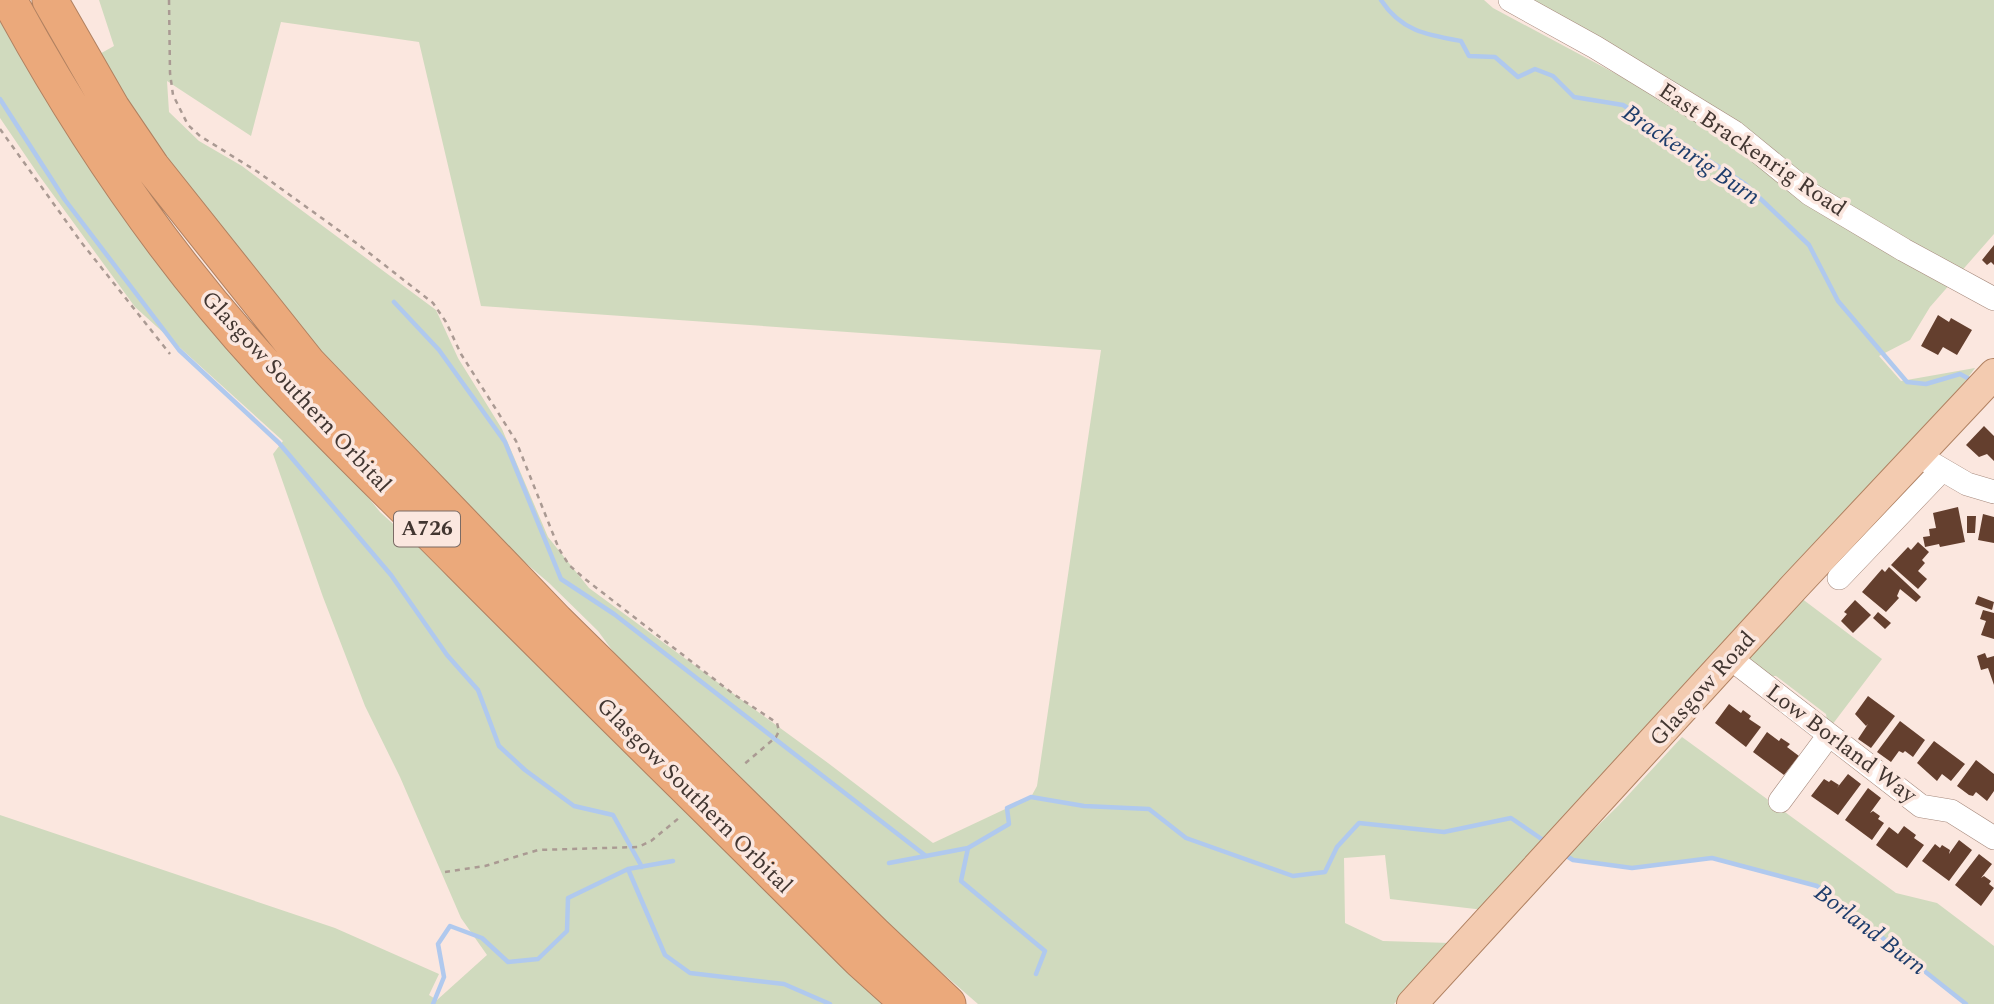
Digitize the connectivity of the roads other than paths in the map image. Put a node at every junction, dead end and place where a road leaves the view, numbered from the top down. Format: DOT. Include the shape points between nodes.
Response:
graph roads {
  1 [pos="9,0"];
  2 [pos="50,0"];
  3 [pos="1510,0"];
  4 [pos="1994,299"];
  5 [pos="1994,374"];
  6 [pos="1931,463"];
  7 [pos="1994,492"];
  8 [pos="1839,578"];
  9 [pos="1730,658"];
  10 [pos="1829,735"];
  11 [pos="1780,801"];
  12 [pos="1994,838"];
  13 [pos="909,1004"];
  14 [pos="948,1004"];
  15 [pos="1412,1004"];
  1 -- 13 [label="highway, Glasgow Southern Orbital / A726" via="127,194 191,279 265,365 517,621"];
  2 -- 14 [label="highway, Glasgow Southern Orbital / A726" via="152,167 308,363 556,621"];
  3 -- 4 [label="street, East Brackenrig Road" via="1734,132 1810,194"];
  5 -- 6 [label="main road, Glasgow Road"];
  6 -- 7 [label="street" via="1967,484"];
  6 -- 8 [label="street"];
  6 -- 9 [label="main road, Glasgow Road"];
  9 -- 10 [label="street, Low Borland Way"];
  9 -- 15 [label="main road, Glasgow Road"];
  10 -- 11 [label="street"];
  10 -- 12 [label="street, Low Borland Way" via="1921,806 1951,811"];
}
